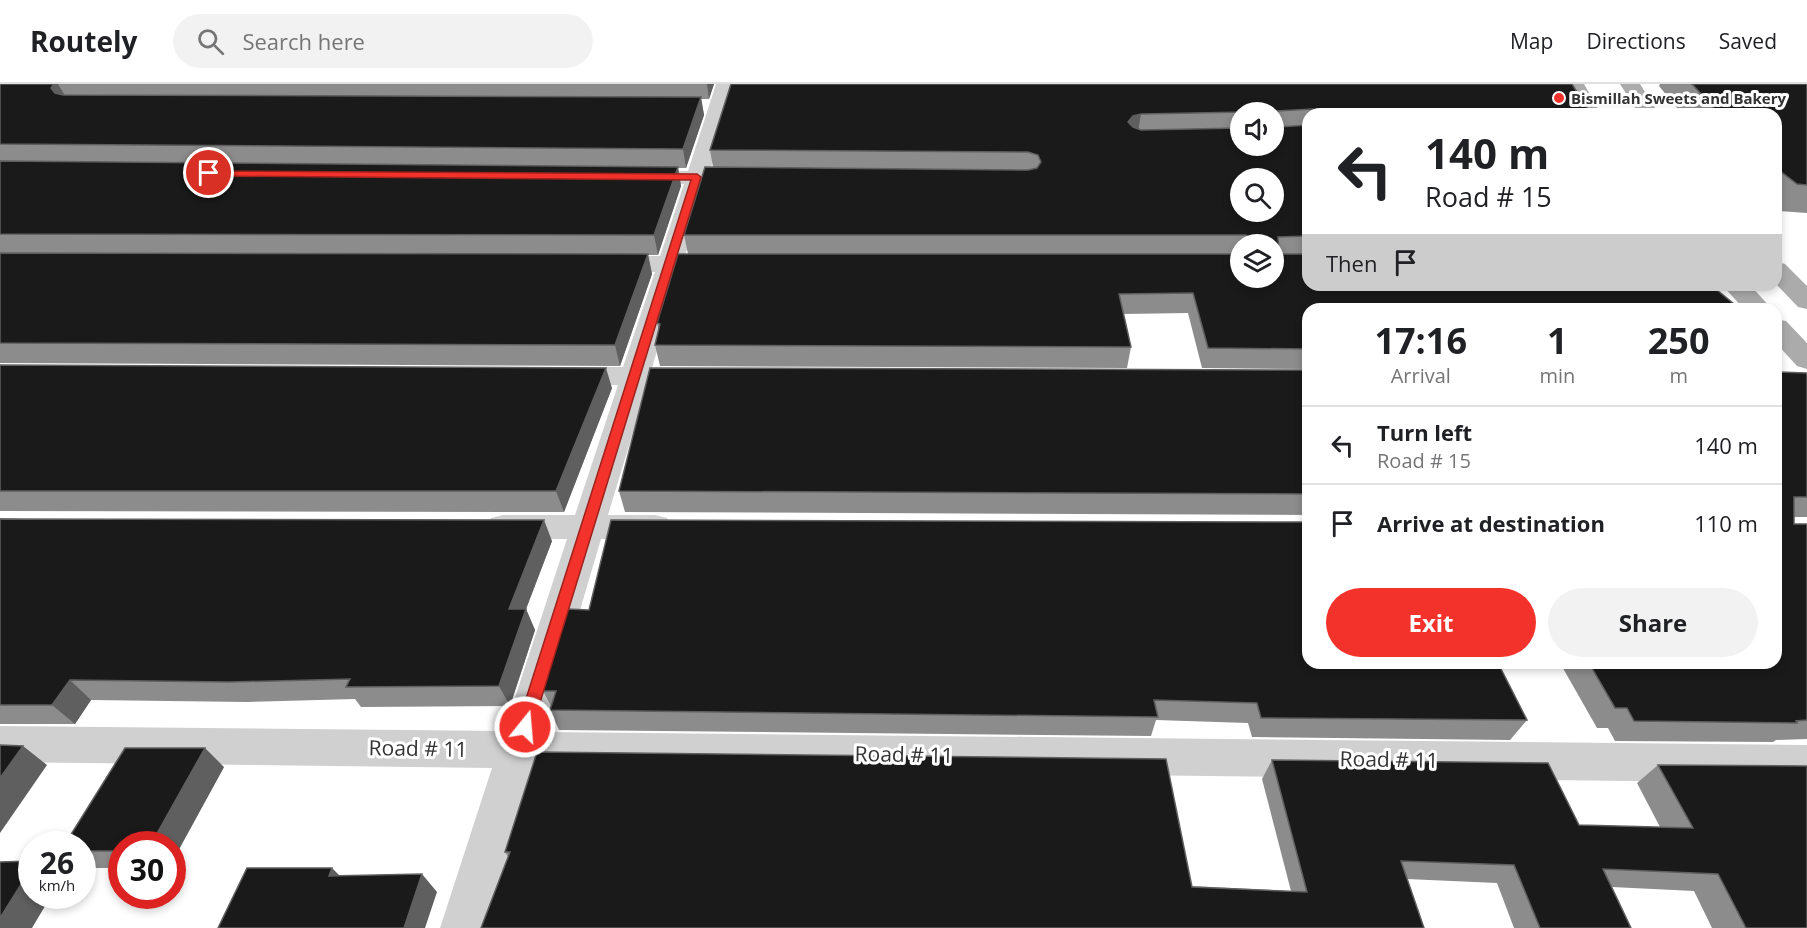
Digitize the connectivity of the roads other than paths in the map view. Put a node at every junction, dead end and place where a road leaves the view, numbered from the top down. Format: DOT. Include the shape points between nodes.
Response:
graph roads {
  1 [pos="1574,84"];
  2 [pos="1630,84"];
  3 [pos="713,99"];
  4 [pos="1588,108"];
  5 [pos="1645,108"];
  6 [pos="614,176"];
  7 [pos="697,177"];
  8 [pos="767,178"];
  9 [pos="586,264"];
  10 [pos="670,264"];
  11 [pos="741,264"];
  12 [pos="1782,276"];
  13 [pos="1741,291"];
  14 [pos="1807,301"];
  15 [pos="1753,303"];
  16 [pos="1782,337"];
  17 [pos="1804,374"];
  18 [pos="539,376"];
  19 [pos="634,377"];
  20 [pos="717,377"];
  21 [pos="468,526"];
  22 [pos="588,527"];
  23 [pos="682,527"];
  24 [pos="0,744"];
  25 [pos="518,749"];
  26 [pos="1807,764"];
  27 [pos="463,928"];
  1 -- 4 [label="main road"];
  2 -- 5 [label="main road"];
  3 -- 7 [label="street"];
  6 -- 7 [label="street"];
  7 -- 8 [label="street"];
  7 -- 10 [label="street"];
  9 -- 10 [label="street"];
  10 -- 11 [label="street"];
  10 -- 19 [label="street"];
  12 -- 14 [label="main road"];
  13 -- 15 [label="main road"];
  16 -- 17 [label="main road"];
  18 -- 19 [label="street"];
  19 -- 20 [label="street"];
  19 -- 22 [label="street"];
  21 -- 22 [label="street"];
  22 -- 23 [label="street"];
  22 -- 25 [label="street"];
  24 -- 25 [label="street, Road # 11"];
  25 -- 26 [label="street, Road # 11"];
  25 -- 27 [label="street"];
}
